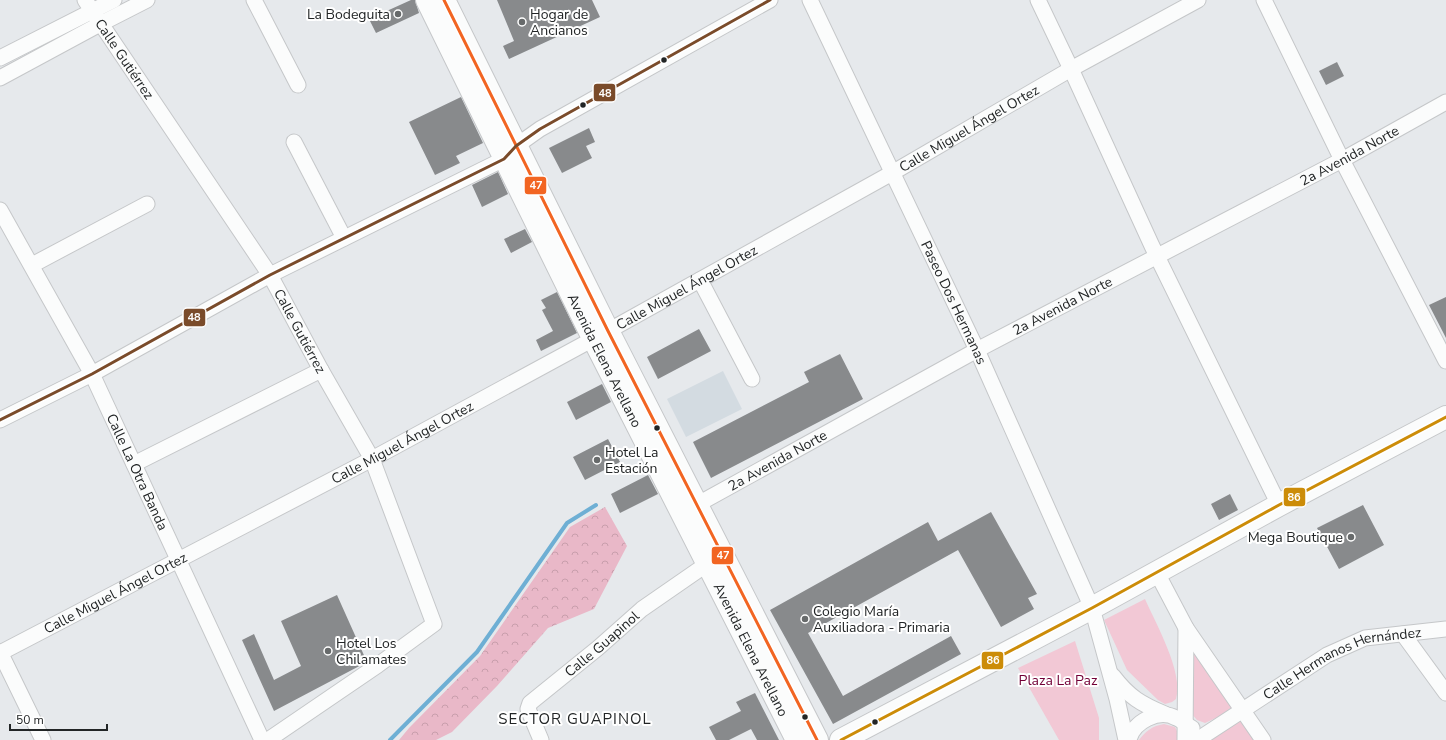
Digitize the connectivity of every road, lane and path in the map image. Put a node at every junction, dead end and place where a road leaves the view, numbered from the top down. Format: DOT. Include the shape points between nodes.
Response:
graph roads {
  1 [pos="114,0"];
  2 [pos="148,0"];
  3 [pos="254,0"];
  4 [pos="770,0"];
  5 [pos="810,0"];
  6 [pos="1038,0"];
  7 [pos="1198,0"];
  8 [pos="1264,0"];
  9 [pos="89,6"];
  10 [pos="439,7"];
  11 [pos="100,24"];
  12 [pos="0,58"];
  13 [pos="1071,69"];
  14 [pos="0,78"];
  15 [pos="298,85"];
  16 [pos="1446,102"];
  17 [pos="294,142"];
  18 [pos="510,152"];
  19 [pos="1342,160"];
  20 [pos="892,174"];
  21 [pos="147,204"];
  22 [pos="3,215"];
  23 [pos="344,238"];
  24 [pos="1157,258"];
  25 [pos="32,265"];
  26 [pos="270,275"];
  27 [pos="700,280"];
  28 [pos="600,334"];
  29 [pos="977,350"];
  30 [pos="1446,361"];
  31 [pos="321,370"];
  32 [pos="92,374"];
  33 [pos="752,379"];
  34 [pos="1446,417"];
  35 [pos="0,420"];
  36 [pos="372,459"];
  37 [pos="134,464"];
  38 [pos="1279,505"];
  39 [pos="689,509"];
  40 [pos="178,559"];
  41 [pos="707,564"];
  42 [pos="1157,572"];
  43 [pos="738,605"];
  44 [pos="1092,608"];
  45 [pos="1186,628"];
  46 [pos="1446,629"];
  47 [pos="1402,634"];
  48 [pos="0,653"];
  49 [pos="1110,672"];
  50 [pos="1446,693"];
  51 [pos="1243,710"];
  52 [pos="1165,714"];
  53 [pos="1186,724"];
  54 [pos="1210,731"];
  55 [pos="43,740"];
  56 [pos="262,740"];
  57 [pos="268,740"];
  58 [pos="541,740"];
  59 [pos="797,740"];
  60 [pos="817,740"];
  61 [pos="840,740"];
  62 [pos="1126,740"];
  63 [pos="1129,740"];
  64 [pos="1185,740"];
  65 [pos="1197,740"];
  66 [pos="1263,740"];
  1 -- 9 [label="street"];
  2 -- 11 [label="street"];
  3 -- 15 [label="street"];
  4 -- 18 [label="street" via="540,129"];
  5 -- 20 [label="street, Paseo Dos Hermanas"];
  6 -- 13 [label="street"];
  7 -- 13 [label="street, Calle Miguel Ángel Ortez"];
  8 -- 19 [label="street"];
  9 -- 11 [label="street, Calle Gutiérrez"];
  9 -- 12 [label="street"];
  10 -- 18 [label="highway, Avenida Elena Arellano"];
  11 -- 14 [label="street"];
  11 -- 26 [label="street, Calle Gutiérrez"];
  13 -- 20 [label="street, Calle Miguel Ángel Ortez"];
  13 -- 24 [label="street"];
  16 -- 19 [label="street, 2a Avenida Norte"];
  17 -- 23 [label="street"];
  18 -- 23 [label="street"];
  18 -- 28 [label="highway, Avenida Elena Arellano"];
  19 -- 24 [label="street, 2a Avenida Norte"];
  19 -- 30 [label="street"];
  20 -- 27 [label="street, Calle Miguel Ángel Ortez"];
  20 -- 29 [label="street, Paseo Dos Hermanas"];
  21 -- 25 [label="street"];
  22 -- 25 [label="street, Calle La Otra Banda"];
  23 -- 26 [label="street"];
  24 -- 29 [label="street, 2a Avenida Norte"];
  24 -- 38 [label="street"];
  25 -- 32 [label="street, Calle La Otra Banda"];
  26 -- 31 [label="street, Calle Gutiérrez"];
  26 -- 32 [label="street"];
  27 -- 28 [label="street, Calle Miguel Ángel Ortez"];
  27 -- 33 [label="street"];
  28 -- 36 [label="street, Calle Miguel Ángel Ortez"];
  28 -- 39 [label="highway, Avenida Elena Arellano"];
  29 -- 39 [label="street, 2a Avenida Norte"];
  29 -- 44 [label="street, Paseo Dos Hermanas"];
  31 -- 36 [label="street, Calle Gutiérrez"];
  31 -- 37 [label="street"];
  32 -- 35 [label="street"];
  32 -- 37 [label="street, Calle La Otra Banda"];
  34 -- 38 [label="highway"];
  36 -- 40 [label="street, Calle Miguel Ángel Ortez"];
  36 -- 57 [label="street, Calle Gutiérrez" via="434,624"];
  37 -- 40 [label="street, Calle La Otra Banda"];
  38 -- 42 [label="highway"];
  39 -- 41 [label="highway, Avenida Elena Arellano"];
  39 -- 43 [label="highway, Avenida Elena Arellano"];
  40 -- 48 [label="street, Calle Miguel Ángel Ortez"];
  40 -- 56 [label="street, Calle La Otra Banda"];
  41 -- 43 [label="highway, Avenida Elena Arellano"];
  41 -- 58 [label="street, Calle Guapinol" via="642,609 530,703 528,708"];
  42 -- 44 [label="highway"];
  42 -- 45 [label="street"];
  43 -- 59 [label="highway, Avenida Elena Arellano"];
  43 -- 60 [label="highway, Avenida Elena Arellano"];
  44 -- 49 [label="street, Paseo Dos Hermanas"];
  44 -- 61 [label="highway"];
  45 -- 51 [label="street"];
  45 -- 53 [label="street"];
  46 -- 47 [label="street, Calle Hermanos Hernández"];
  47 -- 50 [label="street"];
  47 -- 51 [label="street, Calle Hermanos Hernández" via="1365,638 1326,655"];
  48 -- 55 [label="street"];
  49 -- 52 [label="street" via="1124,691 1138,702"];
  49 -- 62 [label="street, Paseo Dos Hermanas"];
  51 -- 54 [label="street, Calle Hermanos Hernández"];
  51 -- 66 [label="street"];
  52 -- 53 [label="street" via="1176,717"];
  52 -- 63 [label="street" via="1138,724"];
  53 -- 54 [label="street" via="1190,728"];
  53 -- 64 [label="street"];
  54 -- 65 [label="street, Calle Hermanos Hernández"];
}
